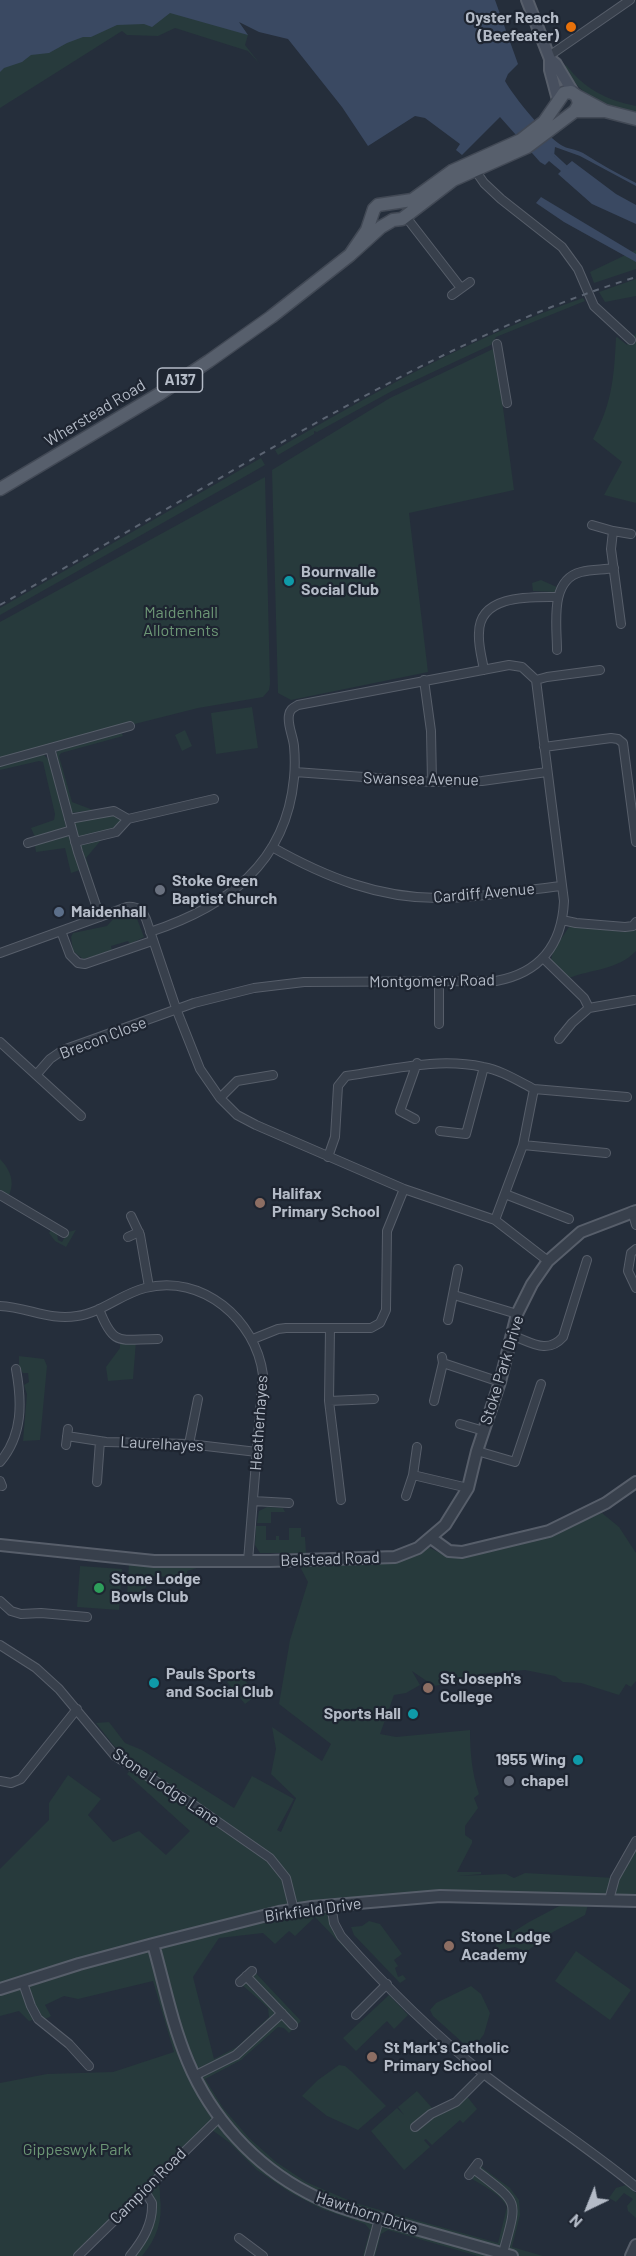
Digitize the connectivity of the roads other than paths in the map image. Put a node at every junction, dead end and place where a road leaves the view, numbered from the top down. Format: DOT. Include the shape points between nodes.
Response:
graph roads {
  1 [pos="527,0"];
  2 [pos="630,0"];
  3 [pos="549,57"];
  4 [pos="576,95"];
  5 [pos="558,102"];
  6 [pos="605,111"];
  7 [pos="572,112"];
  8 [pos="636,118"];
  9 [pos="547,125"];
  10 [pos="524,143"];
  11 [pos="475,170"];
  12 [pos="374,211"];
  13 [pos="400,218"];
  14 [pos="350,255"];
  15 [pos="470,282"];
  16 [pos="461,288"];
  17 [pos="452,295"];
  18 [pos="632,340"];
  19 [pos="497,344"];
  20 [pos="507,404"];
  21 [pos="0,489"];
  22 [pos="592,525"];
  23 [pos="613,531"];
  24 [pos="631,534"];
  25 [pos="614,568"];
  26 [pos="558,597"];
  27 [pos="621,624"];
  28 [pos="557,650"];
  29 [pos="484,670"];
  30 [pos="600,670"];
  31 [pos="424,680"];
  32 [pos="536,680"];
  33 [pos="130,726"];
  34 [pos="544,747"];
  35 [pos="50,748"];
  36 [pos="0,762"];
  37 [pos="295,772"];
  38 [pos="547,772"];
  39 [pos="432,782"];
  40 [pos="214,799"];
  41 [pos="69,819"];
  42 [pos="128,819"];
  43 [pos="72,830"];
  44 [pos="75,842"];
  45 [pos="636,842"];
  46 [pos="28,843"];
  47 [pos="272,847"];
  48 [pos="562,886"];
  49 [pos="100,917"];
  50 [pos="562,920"];
  51 [pos="636,922"];
  52 [pos="61,931"];
  53 [pos="151,936"];
  54 [pos="0,953"];
  55 [pos="543,958"];
  56 [pos="439,981"];
  57 [pos="634,1000"];
  58 [pos="589,1008"];
  59 [pos="177,1011"];
  60 [pos="439,1024"];
  61 [pos="559,1039"];
  62 [pos="0,1042"];
  63 [pos="417,1064"];
  64 [pos="484,1067"];
  65 [pos="36,1075"];
  66 [pos="273,1075"];
  67 [pos="534,1089"];
  68 [pos="627,1097"];
  69 [pos="220,1098"];
  70 [pos="81,1116"];
  71 [pos="415,1119"];
  72 [pos="440,1131"];
  73 [pos="524,1145"];
  74 [pos="606,1153"];
  75 [pos="328,1157"];
  76 [pos="404,1189"];
  77 [pos="505,1194"];
  78 [pos="0,1195"];
  79 [pos="634,1211"];
  80 [pos="131,1216"];
  81 [pos="569,1219"];
  82 [pos="495,1220"];
  83 [pos="636,1225"];
  84 [pos="140,1232"];
  85 [pos="64,1233"];
  86 [pos="128,1237"];
  87 [pos="636,1249"];
  88 [pos="587,1260"];
  89 [pos="548,1261"];
  90 [pos="458,1269"];
  91 [pos="149,1287"];
  92 [pos="636,1288"];
  93 [pos="454,1295"];
  94 [pos="0,1306"];
  95 [pos="99,1309"];
  96 [pos="517,1314"];
  97 [pos="448,1320"];
  98 [pos="330,1328"];
  99 [pos="511,1335"];
  100 [pos="158,1339"];
  101 [pos="253,1339"];
  102 [pos="16,1369"];
  103 [pos="28,1377"];
  104 [pos="17,1378"];
  105 [pos="500,1382"];
  106 [pos="541,1384"];
  107 [pos="198,1399"];
  108 [pos="374,1399"];
  109 [pos="329,1401"];
  110 [pos="434,1401"];
  111 [pos="186,1405"];
  112 [pos="196,1408"];
  113 [pos="460,1424"];
  114 [pos="484,1431"];
  115 [pos="67,1436"];
  116 [pos="100,1441"];
  117 [pos="189,1444"];
  118 [pos="417,1447"];
  119 [pos="477,1451"];
  120 [pos="257,1452"];
  121 [pos="0,1462"];
  122 [pos="413,1475"];
  123 [pos="97,1482"];
  124 [pos="636,1482"];
  125 [pos="468,1488"];
  126 [pos="406,1496"];
  127 [pos="341,1500"];
  128 [pos="253,1501"];
  129 [pos="289,1503"];
  130 [pos="431,1538"];
  131 [pos="0,1545"];
  132 [pos="248,1561"];
  133 [pos="0,1601"];
  134 [pos="87,1617"];
  135 [pos="0,1645"];
  136 [pos="77,1709"];
  137 [pos="0,1781"];
  138 [pos="636,1841"];
  139 [pos="609,1900"];
  140 [pos="636,1901"];
  141 [pos="331,1905"];
  142 [pos="294,1910"];
  143 [pos="153,1944"];
  144 [pos="246,1976"];
  145 [pos="23,1983"];
  146 [pos="387,1984"];
  147 [pos="0,1989"];
  148 [pos="282,2013"];
  149 [pos="356,2015"];
  150 [pos="293,2025"];
  151 [pos="88,2066"];
  152 [pos="484,2074"];
  153 [pos="194,2076"];
  154 [pos="220,2117"];
  155 [pos="415,2127"];
  156 [pos="474,2169"];
  157 [pos="636,2187"];
  158 [pos="144,2190"];
  159 [pos="379,2219"];
  160 [pos="239,2238"];
  161 [pos="636,2245"];
  162 [pos="507,2255"];
  163 [pos="78,2256"];
  164 [pos="130,2256"];
  165 [pos="263,2256"];
  166 [pos="369,2256"];
  167 [pos="631,2256"];
  1 -- 3 [label="main road"];
  2 -- 3 [label="street"];
  3 -- 4 [label="main road"];
  3 -- 5 [label="main road"];
  4 -- 5 [label="main road" via="564,93"];
  4 -- 6 [label="main road"];
  4 -- 7 [label="main road" via="579,104"];
  5 -- 7 [label="main road" via="562,111"];
  5 -- 9 [label="main road, Wherstead Road / A137"];
  6 -- 7 [label="main road"];
  6 -- 8 [label="main road"];
  7 -- 9 [label="main road, Wherstead Road / A137"];
  9 -- 10 [label="main road, Wherstead Road / A137"];
  10 -- 11 [label="main road, Wherstead Road / A137"];
  10 -- 12 [label="main road, Wherstead Road / A137" via="452,171 412,200 381,204"];
  11 -- 13 [label="main road, Wherstead Road / A137"];
  11 -- 18 [label="street" via="492,190 569,255 594,306"];
  12 -- 13 [label="main road" via="381,219"];
  12 -- 14 [label="main road, Wherstead Road / A137"];
  13 -- 14 [label="main road, Wherstead Road / A137" via="381,226"];
  13 -- 16 [label="street"];
  14 -- 21 [label="main road, Wherstead Road / A137" via="199,368"];
  15 -- 16 [label="street"];
  16 -- 17 [label="street"];
  19 -- 20 [label="street"];
  22 -- 23 [label="street"];
  23 -- 24 [label="street"];
  23 -- 25 [label="street"];
  25 -- 26 [label="street" via="572,576"];
  25 -- 27 [label="street"];
  26 -- 28 [label="street"];
  26 -- 29 [label="street" via="517,599 490,608 478,633"];
  29 -- 31 [label="street"];
  29 -- 32 [label="street" via="509,665 522,667"];
  30 -- 32 [label="street"];
  31 -- 37 [label="street" via="298,705 288,717"];
  31 -- 39 [label="street"];
  32 -- 34 [label="street, Montgomery Road"];
  33 -- 35 [label="street"];
  34 -- 38 [label="street, Montgomery Road"];
  34 -- 45 [label="street" via="610,738 623,743"];
  35 -- 36 [label="street"];
  35 -- 41 [label="street"];
  37 -- 39 [label="street, Swansea Avenue"];
  37 -- 47 [label="street" via="289,807"];
  38 -- 39 [label="street, Swansea Avenue" via="482,781"];
  38 -- 48 [label="street, Montgomery Road"];
  40 -- 42 [label="street"];
  41 -- 42 [label="street" via="114,811"];
  41 -- 43 [label="street"];
  42 -- 44 [label="street" via="116,832"];
  43 -- 44 [label="street"];
  43 -- 46 [label="street"];
  44 -- 49 [label="street"];
  47 -- 48 [label="street, Cardiff Avenue" via="338,880 395,895 454,898"];
  47 -- 53 [label="street" via="247,879 220,902"];
  48 -- 50 [label="street, Montgomery Road"];
  49 -- 52 [label="street"];
  49 -- 53 [label="street" via="134,906 144,914"];
  50 -- 51 [label="street" via="625,927"];
  50 -- 55 [label="street, Montgomery Road" via="557,937"];
  52 -- 53 [label="street" via="70,955 85,964"];
  52 -- 54 [label="street"];
  53 -- 59 [label="street"];
  55 -- 56 [label="street, Montgomery Road" via="533,968 510,978"];
  55 -- 58 [label="street" via="584,998"];
  56 -- 59 [label="street, Montgomery Road" via="304,982 254,988"];
  56 -- 60 [label="street"];
  57 -- 58 [label="street"];
  58 -- 61 [label="street"];
  59 -- 65 [label="street, Brecon Close" via="63,1050"];
  59 -- 69 [label="street" via="200,1069"];
  62 -- 65 [label="street"];
  63 -- 64 [label="street"];
  63 -- 71 [label="street" via="400,1111"];
  63 -- 75 [label="street" via="346,1076 338,1086 335,1137"];
  64 -- 67 [label="street"];
  64 -- 72 [label="street" via="466,1134"];
  65 -- 70 [label="street"];
  66 -- 69 [label="street" via="237,1081"];
  67 -- 68 [label="street"];
  67 -- 73 [label="street"];
  69 -- 75 [label="street" via="256,1125"];
  73 -- 74 [label="street"];
  73 -- 77 [label="street"];
  75 -- 76 [label="street"];
  76 -- 82 [label="street"];
  76 -- 98 [label="street" via="387,1231 384,1318 371,1329"];
  77 -- 81 [label="street"];
  77 -- 82 [label="street"];
  78 -- 85 [label="street"];
  79 -- 83 [label="street"];
  79 -- 89 [label="street, Stoke Park Drive" via="581,1232"];
  80 -- 84 [label="street"];
  82 -- 89 [label="street"];
  84 -- 86 [label="street"];
  84 -- 91 [label="street"];
  87 -- 92 [label="street" via="631,1253 628,1271"];
  88 -- 99 [label="street" via="563,1337 555,1346 546,1347"];
  89 -- 96 [label="street, Stoke Park Drive"];
  90 -- 93 [label="street"];
  91 -- 95 [label="street, Heatherhayes"];
  91 -- 101 [label="street, Heatherhayes" via="178,1286 212,1298 235,1315"];
  93 -- 96 [label="street"];
  93 -- 97 [label="street"];
  94 -- 95 [label="street, Heatherhayes" via="59,1317"];
  95 -- 100 [label="street" via="114,1337"];
  96 -- 99 [label="street, Stoke Park Drive"];
  98 -- 101 [label="street" via="278,1329"];
  98 -- 109 [label="street"];
  99 -- 105 [label="street, Stoke Park Drive"];
  101 -- 120 [label="street, Heatherhayes" via="264,1382"];
  102 -- 104 [label="street"];
  103 -- 104 [label="street"];
  104 -- 121 [label="street" via="20,1399 15,1438"];
  105 -- 110 [label="street" via="443,1360"];
  105 -- 114 [label="street, Stoke Park Drive"];
  106 -- 119 [label="street" via="515,1462"];
  107 -- 112 [label="street"];
  108 -- 109 [label="street"];
  109 -- 127 [label="street"];
  111 -- 112 [label="street"];
  112 -- 117 [label="street"];
  113 -- 114 [label="street"];
  114 -- 119 [label="street, Stoke Park Drive"];
  115 -- 116 [label="street, Laurelhayes"];
  116 -- 117 [label="street, Laurelhayes"];
  116 -- 123 [label="street"];
  117 -- 120 [label="street, Laurelhayes"];
  118 -- 122 [label="street"];
  119 -- 125 [label="street, Stoke Park Drive"];
  120 -- 128 [label="street, Heatherhayes"];
  122 -- 125 [label="street"];
  122 -- 126 [label="street"];
  124 -- 130 [label="street" via="606,1503 549,1531 462,1552 449,1551"];
  125 -- 130 [label="street, Stoke Park Drive" via="445,1525"];
  128 -- 129 [label="street"];
  128 -- 132 [label="street, Heatherhayes"];
  130 -- 132 [label="street, Belstead Road" via="395,1557"];
  131 -- 132 [label="street, Belstead Road" via="154,1561"];
  133 -- 134 [label="street" via="18,1613"];
  135 -- 136 [label="street, Stone Lodge Lane" via="36,1668"];
  136 -- 137 [label="street" via="21,1779"];
  136 -- 142 [label="street, Stone Lodge Lane" via="115,1756 270,1858 286,1878"];
  138 -- 139 [label="street" via="613,1881"];
  139 -- 140 [label="street, Birkfield Drive"];
  139 -- 141 [label="street, Birkfield Drive" via="440,1896"];
  141 -- 142 [label="street, Birkfield Drive"];
  141 -- 146 [label="street" via="338,1932"];
  142 -- 143 [label="street, Birkfield Drive"];
  143 -- 145 [label="street, Birkfield Drive"];
  143 -- 153 [label="street, Hawthorn Drive"];
  144 -- 148 [label="street"];
  145 -- 147 [label="street, Birkfield Drive"];
  145 -- 151 [label="street" via="38,2019 69,2044"];
  146 -- 149 [label="street"];
  146 -- 152 [label="street"];
  148 -- 150 [label="street"];
  148 -- 153 [label="street" via="236,2055"];
  152 -- 155 [label="street" via="459,2100"];
  152 -- 157 [label="street"];
  153 -- 154 [label="street, Hawthorn Drive"];
  154 -- 158 [label="street, Campion Road"];
  154 -- 159 [label="street, Hawthorn Drive" via="250,2151 297,2187"];
  156 -- 162 [label="street" via="506,2193 513,2204"];
  158 -- 163 [label="street, Campion Road"];
  158 -- 164 [label="street" via="152,2203 151,2219 144,2239"];
  159 -- 162 [label="street, Hawthorn Drive"];
  159 -- 166 [label="street"];
  160 -- 165 [label="street"];
  161 -- 167 [label="street"];
}
